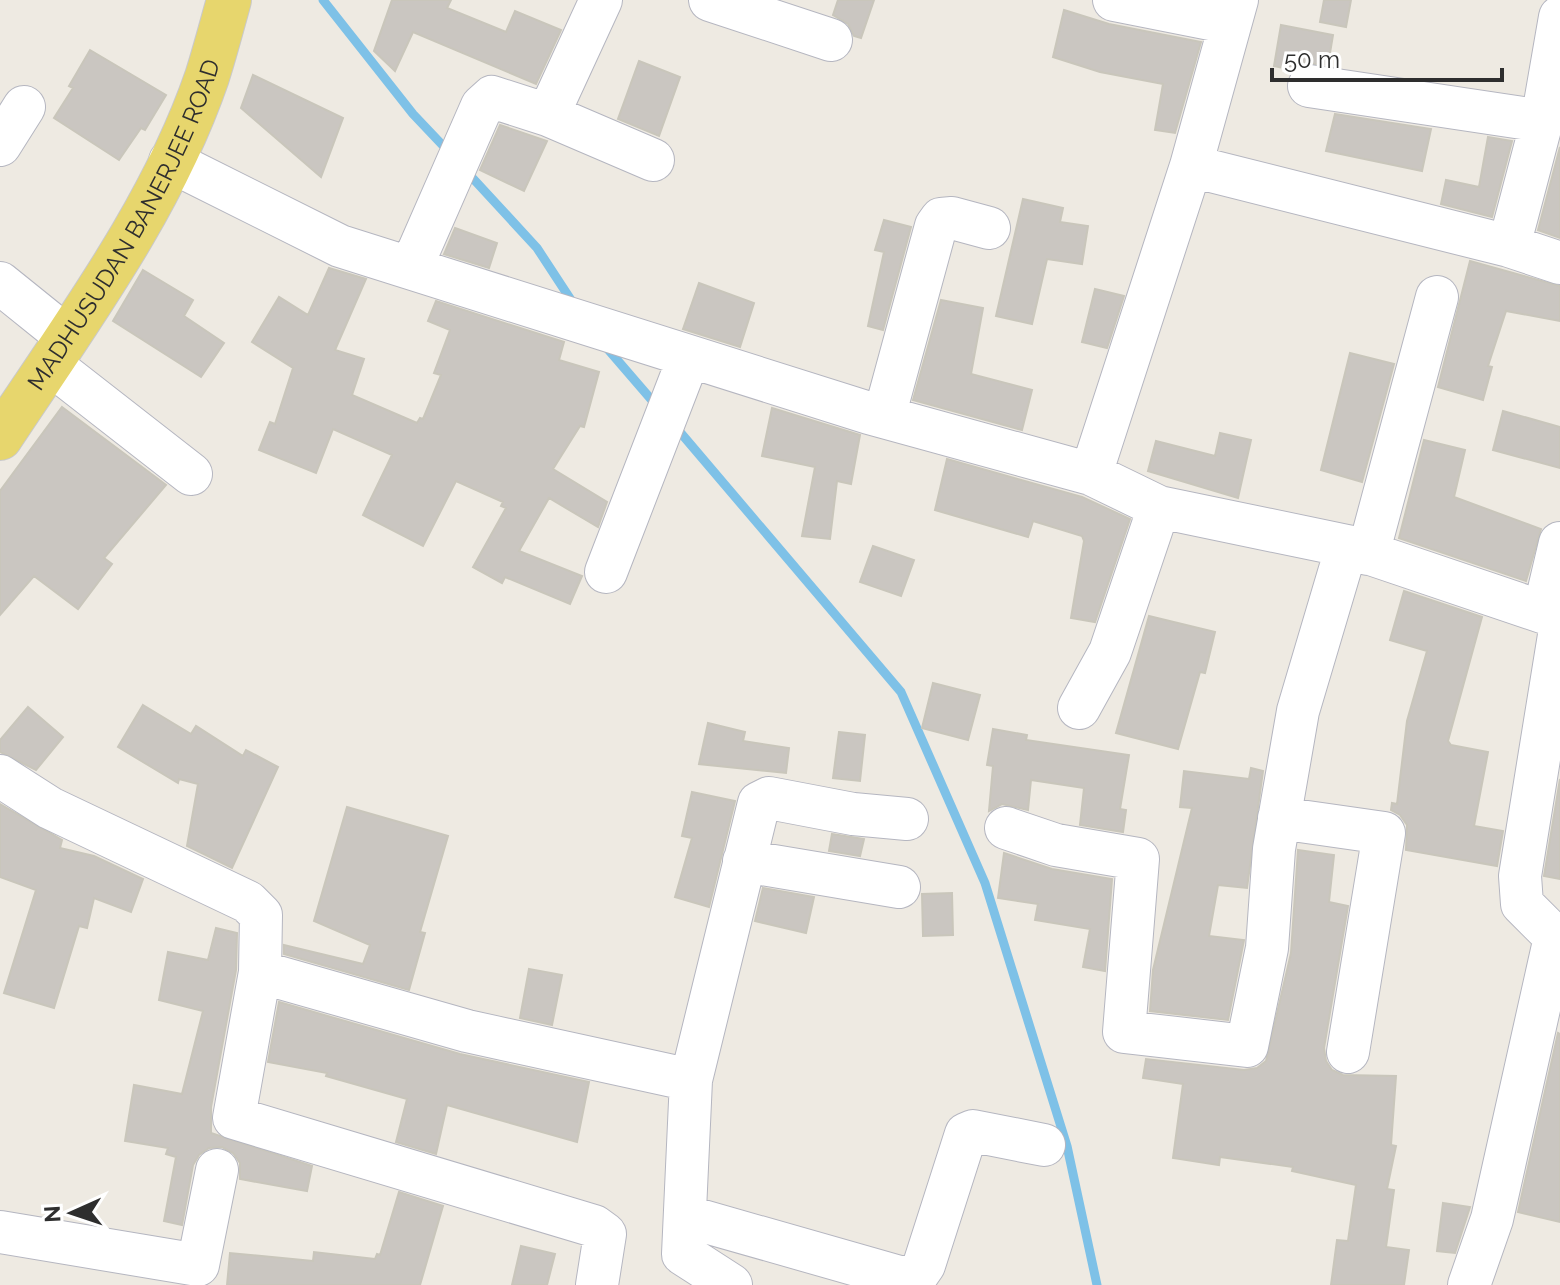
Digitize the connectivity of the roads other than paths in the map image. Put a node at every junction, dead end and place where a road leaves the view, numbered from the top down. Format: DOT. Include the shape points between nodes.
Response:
graph roads {
  1 [pos="229,0"];
  2 [pos="601,0"];
  3 [pos="710,0"];
  4 [pos="1114,0"];
  5 [pos="1233,12"];
  6 [pos="1560,17"];
  7 [pos="831,40"];
  8 [pos="1309,86"];
  9 [pos="24,107"];
  10 [pos="548,115"];
  11 [pos="1542,121"];
  12 [pos="0,145"];
  13 [pos="653,160"];
  14 [pos="170,161"];
  15 [pos="1191,166"];
  16 [pos="989,228"];
  17 [pos="1509,246"];
  18 [pos="1560,263"];
  19 [pos="411,268"];
  20 [pos="0,283"];
  21 [pos="1437,297"];
  22 [pos="58,350"];
  23 [pos="689,357"];
  24 [pos="884,417"];
  25 [pos="0,438"];
  26 [pos="191,474"];
  27 [pos="1091,474"];
  28 [pos="1159,507"];
  29 [pos="1560,543"];
  30 [pos="1358,550"];
  31 [pos="606,572"];
  32 [pos="1555,619"];
  33 [pos="1079,708"];
  34 [pos="0,776"];
  35 [pos="1279,818"];
  36 [pos="907,819"];
  37 [pos="1006,828"];
  38 [pos="744,861"];
  39 [pos="899,887"];
  40 [pos="260,972"];
  41 [pos="1545,1046"];
  42 [pos="1348,1052"];
  43 [pos="691,1080"];
  44 [pos="1044,1145"];
  45 [pos="217,1170"];
  46 [pos="685,1216"];
  47 [pos="0,1232"];
  48 [pos="597,1285"];
  49 [pos="731,1285"];
  50 [pos="1469,1285"];
  1 -- 14 [label="main road, MADHUSUDAN BANERJEE ROAD" via="206,78"];
  2 -- 10 [label="street"];
  3 -- 7 [label="street"];
  4 -- 5 [label="street"];
  5 -- 15 [label="street"];
  6 -- 11 [label="street"];
  8 -- 11 [label="street"];
  9 -- 12 [label="street"];
  10 -- 13 [label="street"];
  10 -- 19 [label="street" via="492,97 482,106"];
  11 -- 17 [label="street"];
  14 -- 19 [label="street" via="340,246"];
  14 -- 22 [label="main road, MADHUSUDAN BANERJEE ROAD"];
  15 -- 17 [label="street"];
  15 -- 27 [label="street"];
  16 -- 24 [label="street" via="952,218 938,222"];
  17 -- 18 [label="street"];
  19 -- 23 [label="street"];
  20 -- 22 [label="street"];
  21 -- 30 [label="street"];
  22 -- 25 [label="main road, MADHUSUDAN BANERJEE ROAD"];
  22 -- 26 [label="street"];
  23 -- 24 [label="street"];
  23 -- 31 [label="street"];
  24 -- 27 [label="street"];
  27 -- 28 [label="street"];
  28 -- 30 [label="street"];
  28 -- 33 [label="street" via="1110,652"];
  29 -- 32 [label="street"];
  30 -- 32 [label="street"];
  30 -- 35 [label="street" via="1298,711"];
  32 -- 41 [label="street" via="1520,876 1522,904 1555,937"];
  34 -- 40 [label="street" via="50,808 248,902 261,915"];
  35 -- 37 [label="street" via="1267,948 1247,1046 1124,1032 1138,859 1056,845"];
  35 -- 42 [label="street" via="1384,833"];
  36 -- 38 [label="street" via="765,799 759,803"];
  38 -- 39 [label="street"];
  38 -- 43 [label="street"];
  40 -- 43 [label="street" via="467,1031"];
  40 -- 48 [label="street" via="234,1118 594,1226 606,1241"];
  41 -- 50 [label="street"];
  43 -- 46 [label="street"];
  44 -- 46 [label="street" via="966,1134 924,1265 911,1277"];
  45 -- 47 [label="street" via="198,1265"];
  46 -- 49 [label="street" via="683,1254"];
}
